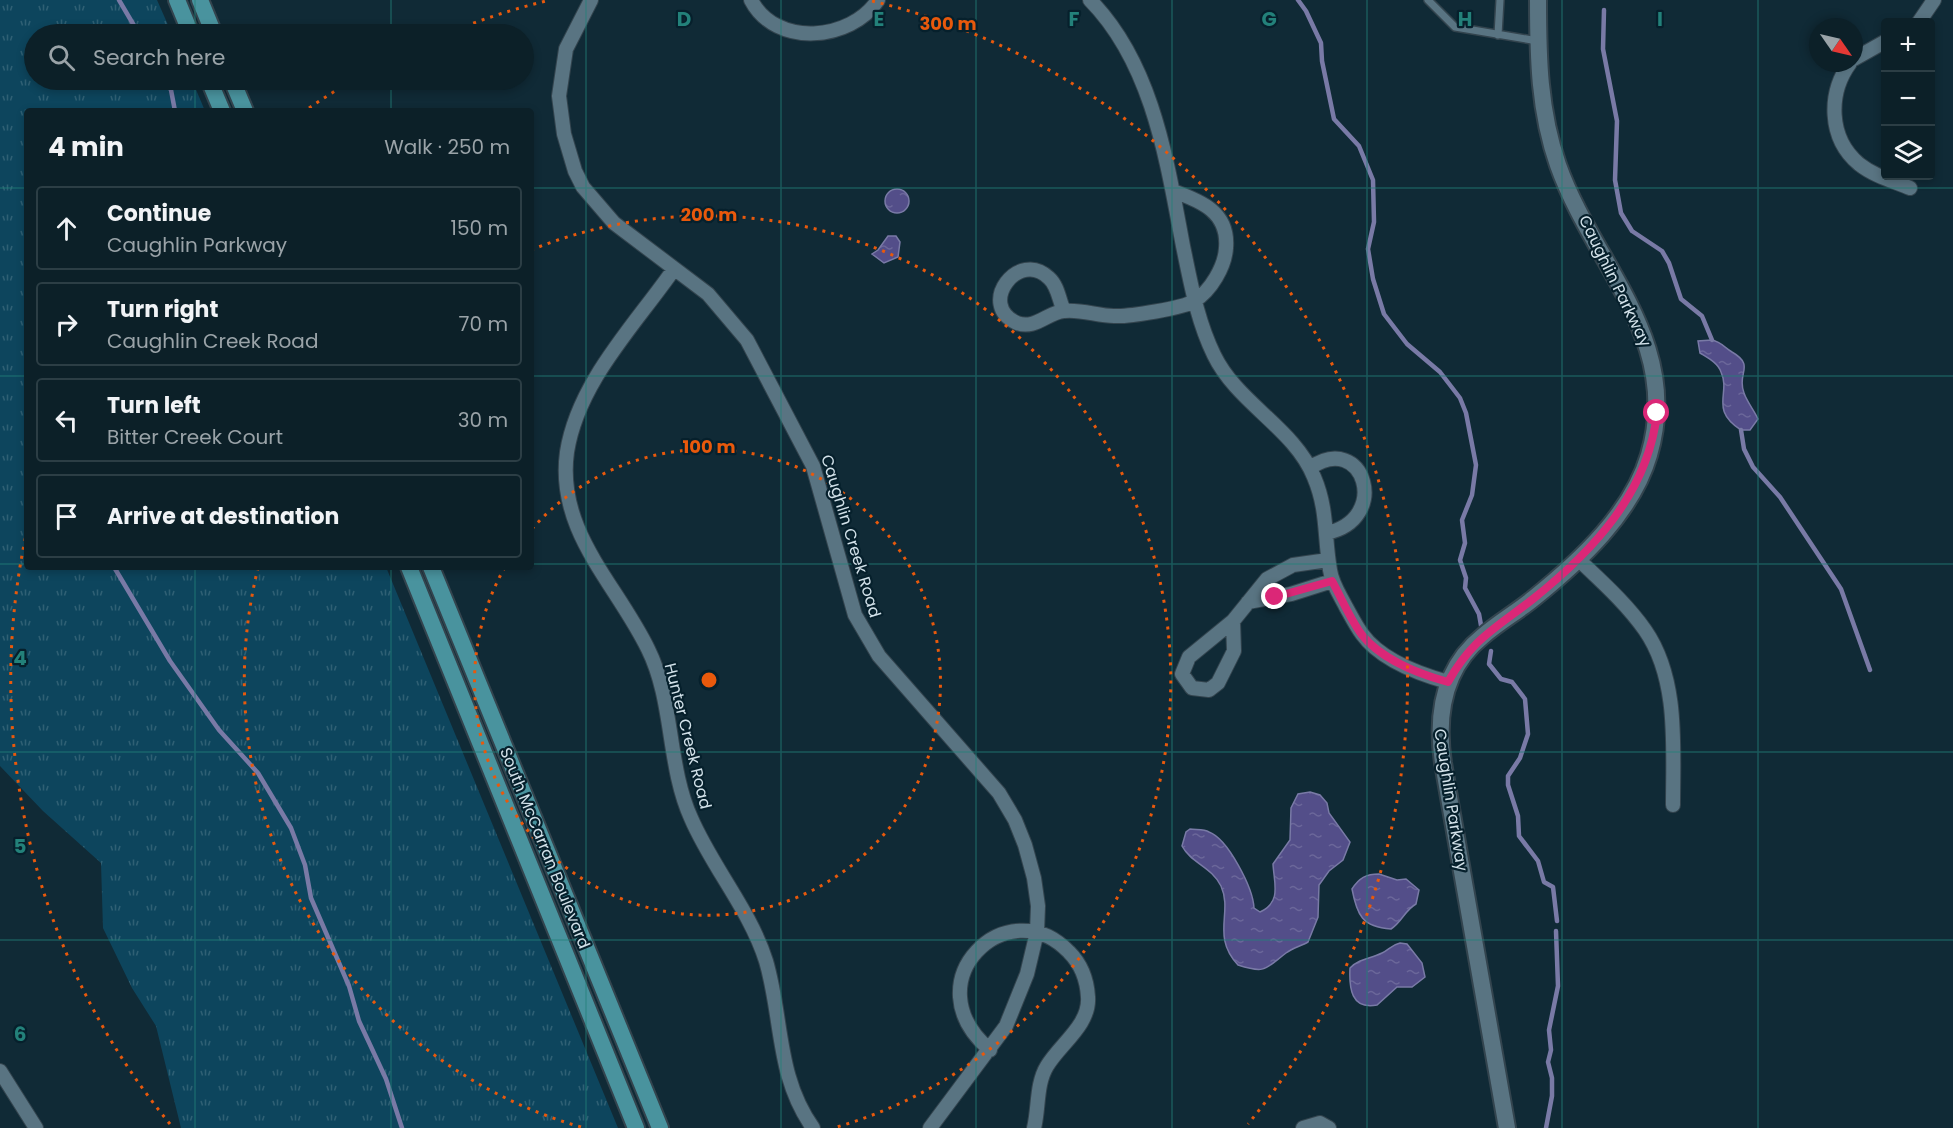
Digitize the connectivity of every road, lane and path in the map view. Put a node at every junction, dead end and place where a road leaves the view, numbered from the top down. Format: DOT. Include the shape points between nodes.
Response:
graph roads {
  1 [pos="177,0"];
  2 [pos="200,0"];
  3 [pos="591,0"];
  4 [pos="751,0"];
  5 [pos="878,0"];
  6 [pos="1090,0"];
  7 [pos="1428,0"];
  8 [pos="1500,0"];
  9 [pos="1538,0"];
  10 [pos="1934,0"];
  11 [pos="1922,18"];
  12 [pos="187,24"];
  13 [pos="210,24"];
  14 [pos="1498,34"];
  15 [pos="1538,41"];
  16 [pos="1881,44"];
  17 [pos="1863,54"];
  18 [pos="1844,72"];
  19 [pos="213,90"];
  20 [pos="236,90"];
  21 [pos="221,108"];
  22 [pos="244,108"];
  23 [pos="1910,188"];
  24 [pos="1173,191"];
  25 [pos="674,268"];
  26 [pos="1194,302"];
  27 [pos="1064,311"];
  28 [pos="1310,468"];
  29 [pos="1326,533"];
  30 [pos="1578,559"];
  31 [pos="1328,560"];
  32 [pos="410,570"];
  33 [pos="432,570"];
  34 [pos="1332,581"];
  35 [pos="1248,602"];
  36 [pos="1233,621"];
  37 [pos="1448,682"];
  38 [pos="1673,805"];
  39 [pos="1038,932"];
  40 [pos="990,1050"];
  41 [pos="0,1071"];
  42 [pos="36,1128"];
  43 [pos="636,1128"];
  44 [pos="660,1128"];
  45 [pos="813,1128"];
  46 [pos="930,1128"];
  47 [pos="1034,1128"];
  48 [pos="1303,1128"];
  49 [pos="1329,1128"];
  50 [pos="1507,1128"];
  1 -- 12 [label="main road"];
  2 -- 13 [label="main road"];
  3 -- 25 [label="street, Caughlin Creek Road" via="566,49 562,71 561,116 569,154 583,187 614,223"];
  4 -- 5 [label="street" via="775,25 804,34 854,24"];
  6 -- 24 [label="street" via="1120,36 1136,69 1159,129"];
  7 -- 14 [label="lane" via="1455,27"];
  8 -- 14 [label="lane"];
  9 -- 15 [label="street, Caughlin Parkway"];
  10 -- 11 [label="street"];
  14 -- 15 [label="lane"];
  15 -- 30 [label="street, Caughlin Parkway" via="1539,84 1555,157 1564,182 1642,330 1657,387 1655,428 1644,468 1622,508"];
  16 -- 17 [label="street"];
  18 -- 23 [label="street" via="1833,98 1842,140 1858,163"];
  19 -- 21 [label="main road"];
  20 -- 22 [label="main road"];
  24 -- 26 [label="street"];
  24 -- 26 [label="street" via="1207,205 1222,222 1225,232 1225,260"];
  25 -- 39 [label="street, Caughlin Creek Road" via="708,294 747,340 801,439 813,466 855,615 866,636 879,656 999,793 1015,820 1034,878"];
  25 -- 45 [label="street, Hunter Creek Road" via="583,400 567,452 568,502 586,549 635,626 658,672 690,818 765,958 783,1065 803,1114"];
  26 -- 27 [label="street" via="1125,316"];
  26 -- 28 [label="street" via="1206,338 1223,370"];
  27 -- 27 [label="street" via="1023,324 1006,315 1000,304 1001,291 1014,273 1038,271 1054,283"];
  28 -- 29 [label="street" via="1324,503"];
  28 -- 29 [label="street" via="1325,459 1339,459 1357,467 1363,480 1363,503 1356,518 1342,529"];
  29 -- 31 [label="street"];
  30 -- 37 [label="street, Caughlin Parkway" via="1473,645"];
  30 -- 38 [label="street" via="1638,620 1661,659 1670,706"];
  31 -- 34 [label="street"];
  31 -- 35 [label="street" via="1286,568 1267,579"];
  32 -- 43 [label="main road, South McCarran Boulevard"];
  33 -- 44 [label="main road, South McCarran Boulevard"];
  34 -- 35 [label="street"];
  34 -- 37 [label="street" via="1362,634 1374,647 1390,658"];
  35 -- 36 [label="street"];
  36 -- 36 [label="street" via="1198,648 1185,664 1182,674 1192,688 1209,690 1218,683 1235,646"];
  37 -- 50 [label="street, Caughlin Parkway" via="1439,717 1440,744"];
  39 -- 40 [label="street, Caughlin Creek Road" via="1018,1001"];
  39 -- 40 [label="street" via="1003,934 975,952 966,965 960,1010 975,1038"];
  39 -- 47 [label="street" via="1063,945 1083,969 1088,998 1085,1014 1074,1032 1046,1066"];
  40 -- 46 [label="street, Caughlin Creek Road"];
  41 -- 42 [label="street"];
  48 -- 49 [label="street" via="1320,1123"];
}
